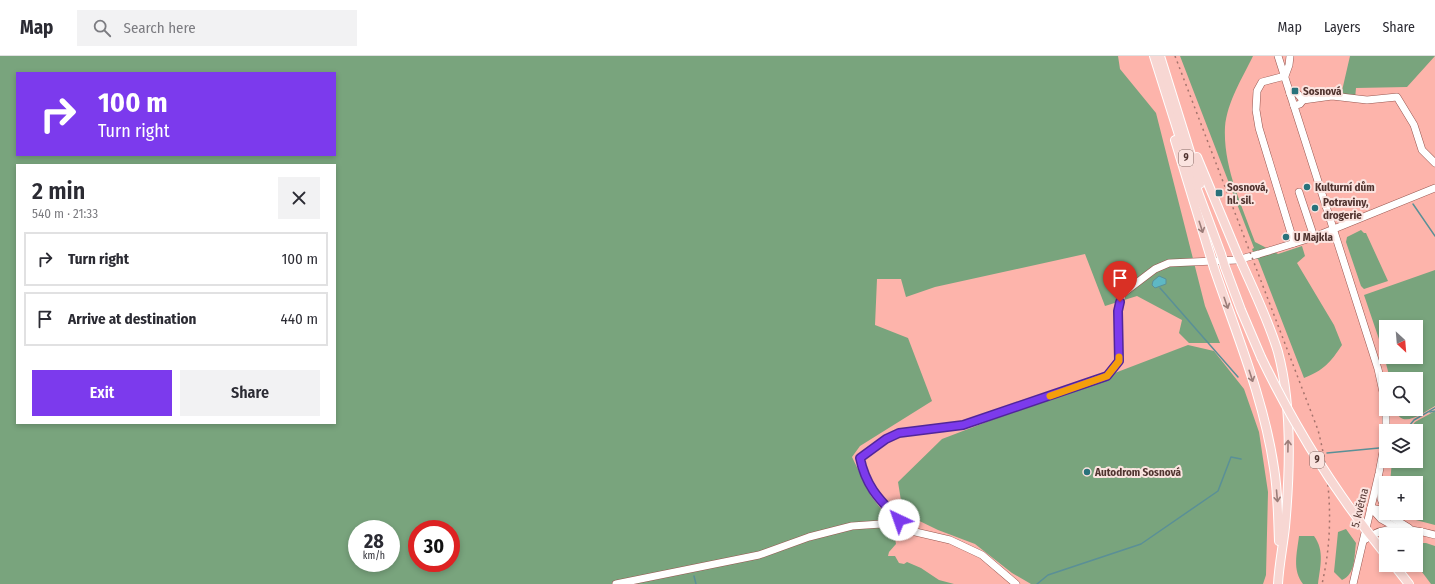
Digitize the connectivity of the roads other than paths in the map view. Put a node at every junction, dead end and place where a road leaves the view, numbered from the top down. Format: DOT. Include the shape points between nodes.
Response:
graph roads {
  1 [pos="1278,56"];
  2 [pos="1290,56"];
  3 [pos="1156,58"];
  4 [pos="1285,76"];
  5 [pos="1290,94"];
  6 [pos="1172,95"];
  7 [pos="1303,100"];
  8 [pos="1294,106"];
  9 [pos="1435,163"];
  10 [pos="1435,188"];
  11 [pos="1299,192"];
  12 [pos="1333,230"];
  13 [pos="1314,237"];
  14 [pos="1294,244"];
  15 [pos="1221,254"];
  16 [pos="1379,374"];
  17 [pos="1380,468"];
  18 [pos="1379,473"];
  19 [pos="1379,476"];
  20 [pos="1371,508"];
  21 [pos="1379,510"];
  22 [pos="1397,520"];
  23 [pos="1399,528"];
  24 [pos="1410,528"];
  25 [pos="907,530"];
  26 [pos="1379,532"];
  27 [pos="1423,532"];
  28 [pos="1435,535"];
  29 [pos="1362,542"];
  30 [pos="1379,547"];
  31 [pos="1280,562"];
  32 [pos="1400,572"];
  33 [pos="616,584"];
  34 [pos="1016,584"];
  35 [pos="1278,584"];
  36 [pos="1353,584"];
  37 [pos="1409,584"];
  1 -- 4 [label="street"];
  2 -- 4 [label="street"];
  3 -- 6 [label="main road, 9"];
  3 -- 15 [label="main road, 9" via="1192,176"];
  3 -- 31 [label="main road, 9, one-way, bridge" via="1186,180 1252,378 1269,439 1278,507"];
  4 -- 5 [label="street"];
  4 -- 14 [label="street" via="1262,82 1257,91 1256,110 1275,186"];
  5 -- 7 [label="street" via="1296,92"];
  5 -- 8 [label="street"];
  6 -- 15 [label="main road, 9"];
  31 -- 6 [label="main road, 9, one-way, bridge" via="1285,526 1288,428 1287,402 1278,351"];
  7 -- 8 [label="street"];
  7 -- 9 [label="street" via="1332,96 1367,100 1397,97 1414,125 1422,150"];
  8 -- 12 [label="street"];
  10 -- 12 [label="street"];
  11 -- 13 [label="street"];
  12 -- 13 [label="street"];
  12 -- 16 [label="street"];
  13 -- 14 [label="street"];
  14 -- 25 [label="street" via="1237,260 1169,263 1155,269 1122,294 1118,311 1119,361 1107,376 963,425 899,433 870,450 860,458 863,474 873,493"];
  15 -- 30 [label="main road, 9, bridge" via="1241,310 1289,411 1322,468"];
  17 -- 18 [label="street, 5. května"];
  18 -- 19 [label="street"];
  18 -- 20 [label="street, 5. května"];
  20 -- 21 [label="street"];
  20 -- 23 [label="street" via="1381,519"];
  20 -- 29 [label="street, 5. května"];
  22 -- 24 [label="street"];
  25 -- 33 [label="street" via="881,524 852,526 809,537 759,555"];
  25 -- 34 [label="street" via="950,540 982,555"];
  26 -- 29 [label="street"];
  27 -- 28 [label="street"];
  29 -- 36 [label="street, 5. května"];
  31 -- 35 [label="main road, 9"];
  32 -- 37 [label="main road"];
}
